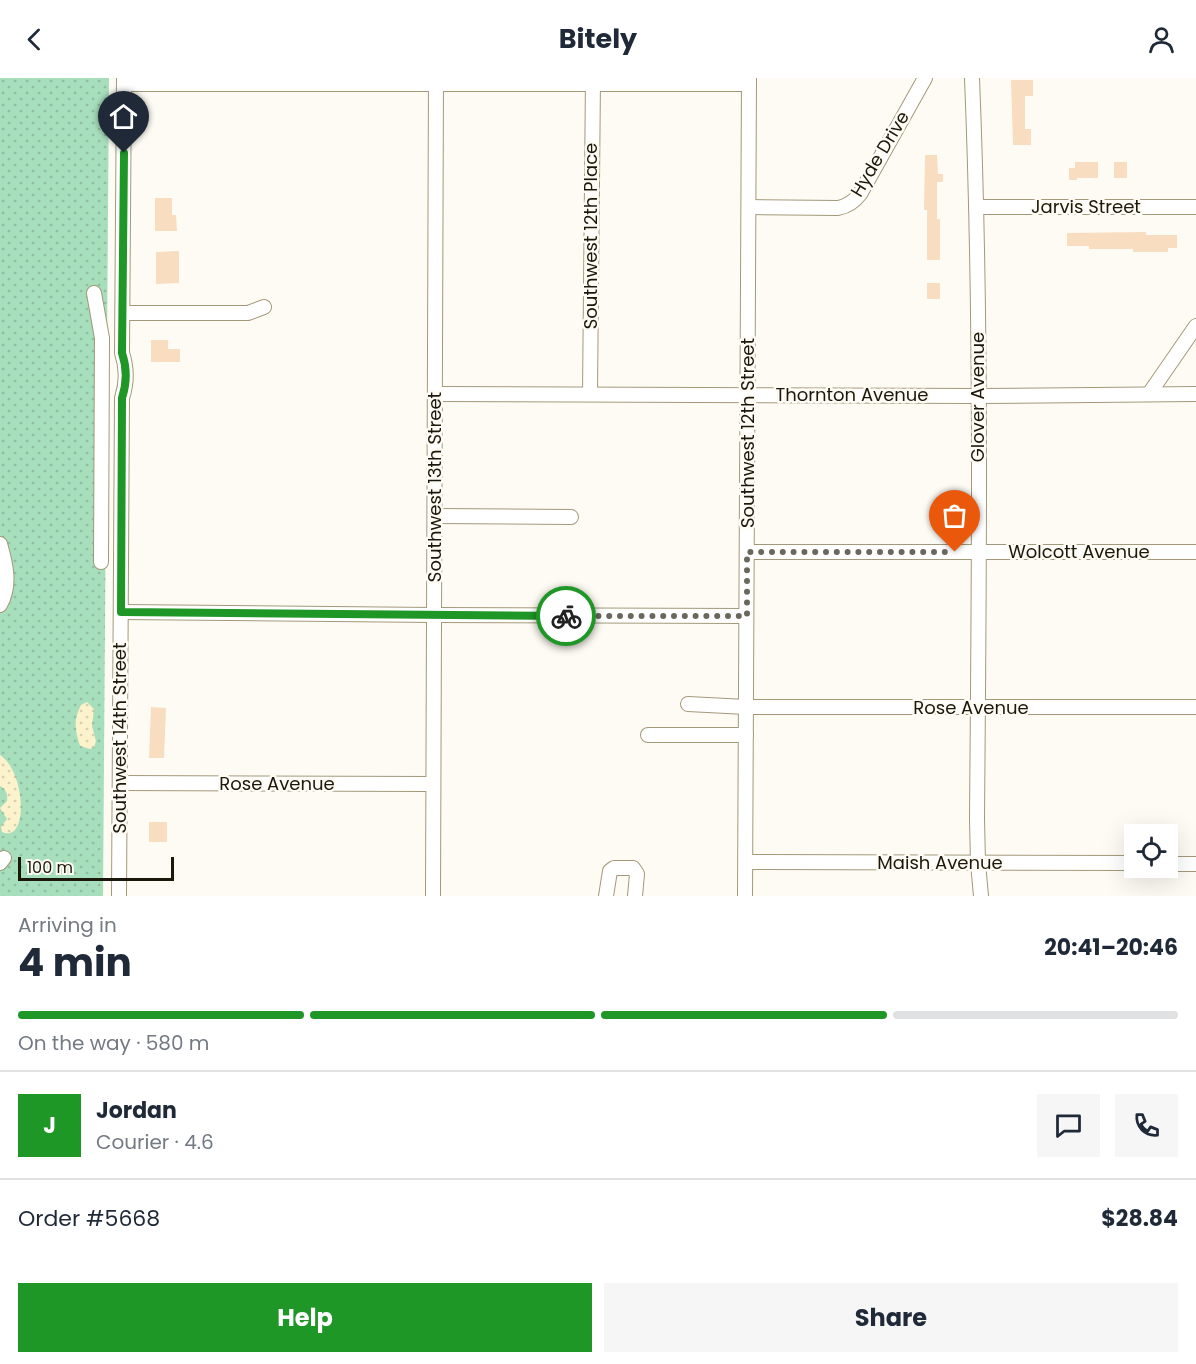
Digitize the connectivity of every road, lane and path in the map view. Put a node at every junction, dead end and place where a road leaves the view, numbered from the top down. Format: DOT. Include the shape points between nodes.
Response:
graph roads {
  1 [pos="925,78"];
  2 [pos="972,78"];
  3 [pos="124,81"];
  4 [pos="280,81"];
  5 [pos="436,81"];
  6 [pos="593,81"];
  7 [pos="749,81"];
  8 [pos="749,207"];
  9 [pos="976,207"];
  10 [pos="1196,207"];
  11 [pos="94,293"];
  12 [pos="264,307"];
  13 [pos="123,313"];
  14 [pos="1196,326"];
  15 [pos="436,394"];
  16 [pos="590,394"];
  17 [pos="748,394"];
  18 [pos="1149,394"];
  19 [pos="1196,394"];
  20 [pos="978,396"];
  21 [pos="435,516"];
  22 [pos="571,518"];
  23 [pos="0,544"];
  24 [pos="747,552"];
  25 [pos="978,552"];
  26 [pos="1196,552"];
  27 [pos="101,562"];
  28 [pos="0,605"];
  29 [pos="121,612"];
  30 [pos="434,615"];
  31 [pos="747,616"];
  32 [pos="688,704"];
  33 [pos="746,707"];
  34 [pos="1196,707"];
  35 [pos="978,708"];
  36 [pos="648,735"];
  37 [pos="746,735"];
  38 [pos="120,783"];
  39 [pos="433,784"];
  40 [pos="746,862"];
  41 [pos="978,863"];
  42 [pos="1124,863"];
  43 [pos="1178,864"];
  44 [pos="1196,864"];
  45 [pos="119,896"];
  46 [pos="433,896"];
  47 [pos="606,896"];
  48 [pos="635,896"];
  49 [pos="746,896"];
  50 [pos="981,896"];
  1 -- 8 [label="street, Hyde Drive" via="854,201 838,208"];
  2 -- 9 [label="street, Glover Avenue"];
  3 -- 4 [label="street"];
  3 -- 13 [label="street, Southwest 14th Street"];
  4 -- 5 [label="street"];
  5 -- 6 [label="street"];
  5 -- 15 [label="street, Southwest 13th Street"];
  6 -- 7 [label="street"];
  6 -- 16 [label="street, Southwest 12th Place"];
  7 -- 8 [label="street, Southwest 12th Street"];
  8 -- 17 [label="street, Southwest 12th Street"];
  9 -- 10 [label="street, Jarvis Street"];
  9 -- 20 [label="street, Glover Avenue"];
  11 -- 27 [label="street" via="102,338"];
  12 -- 13 [label="street" via="248,313"];
  13 -- 29 [label="street, Southwest 14th Street" via="126,384 122,398"];
  14 -- 18 [label="street"];
  15 -- 16 [label="street, Thornton Avenue"];
  15 -- 21 [label="street, Southwest 13th Street"];
  16 -- 17 [label="street, Thornton Avenue"];
  17 -- 20 [label="street, Thornton Avenue"];
  17 -- 24 [label="street, Southwest 12th Street"];
  18 -- 19 [label="street, Thornton Avenue"];
  18 -- 20 [label="street, Thornton Avenue"];
  20 -- 25 [label="street, Glover Avenue"];
  21 -- 22 [label="street"];
  21 -- 30 [label="street, Southwest 13th Street"];
  23 -- 28 [label="street" via="7,579"];
  24 -- 25 [label="street, Wolcott Avenue"];
  24 -- 31 [label="street, Southwest 12th Street"];
  25 -- 26 [label="street, Wolcott Avenue"];
  25 -- 35 [label="street, Glover Avenue"];
  29 -- 30 [label="street"];
  29 -- 38 [label="street, Southwest 14th Street"];
  30 -- 31 [label="street"];
  30 -- 39 [label="street, Southwest 13th Street"];
  31 -- 33 [label="street, Southwest 12th Street"];
  32 -- 33 [label="street, Rose Avenue"];
  33 -- 35 [label="street, Rose Avenue"];
  33 -- 37 [label="street, Southwest 12th Street"];
  34 -- 35 [label="street, Rose Avenue"];
  35 -- 41 [label="street, Glover Avenue"];
  36 -- 37 [label="street"];
  37 -- 40 [label="street, Southwest 12th Street"];
  38 -- 39 [label="street, Rose Avenue"];
  38 -- 45 [label="street, Southwest 14th Street"];
  39 -- 46 [label="street, Southwest 13th Street"];
  40 -- 41 [label="street, Maish Avenue"];
  40 -- 49 [label="street, Southwest 12th Street"];
  41 -- 42 [label="street, Maish Avenue"];
  41 -- 50 [label="street, Glover Avenue"];
  43 -- 44 [label="street"];
  47 -- 48 [label="street" via="610,871 614,868 633,868 637,874"];
}
